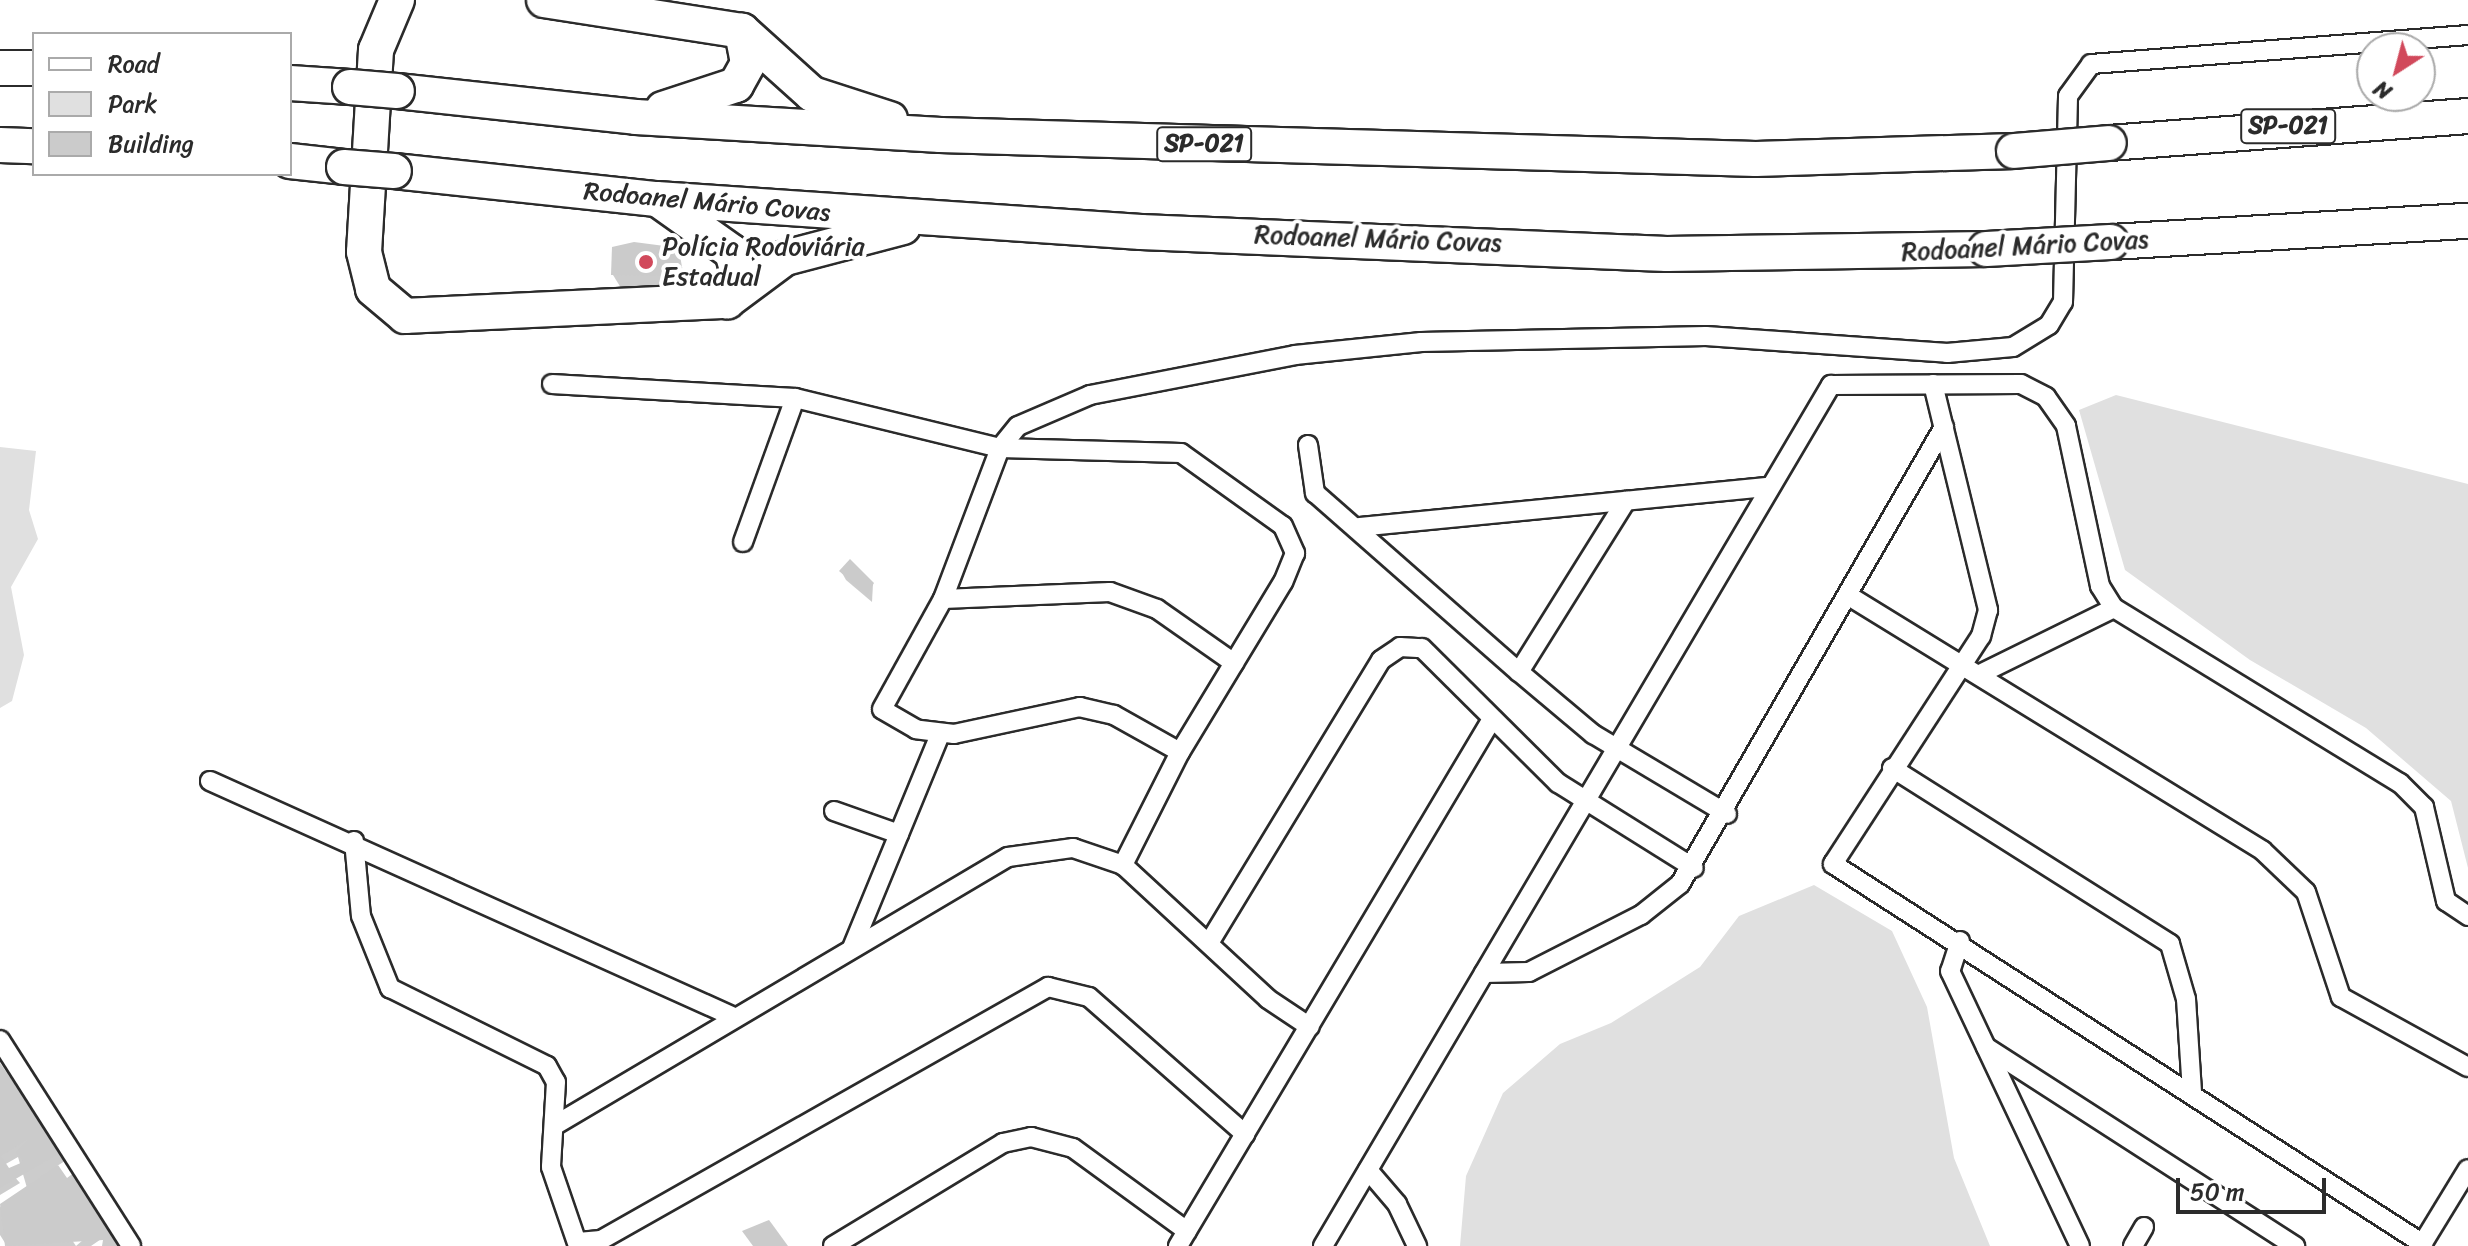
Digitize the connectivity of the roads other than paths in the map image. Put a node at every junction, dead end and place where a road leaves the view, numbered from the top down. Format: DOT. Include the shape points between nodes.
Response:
graph roads {
  1 [pos="397,0"];
  2 [pos="544,0"];
  3 [pos="742,31"];
  4 [pos="2468,35"];
  5 [pos="0,68"];
  6 [pos="32,68"];
  7 [pos="292,83"];
  8 [pos="2468,116"];
  9 [pos="636,117"];
  10 [pos="940,135"];
  11 [pos="0,145"];
  12 [pos="32,146"];
  13 [pos="292,161"];
  14 [pos="657,199"];
  15 [pos="930,220"];
  16 [pos="2468,221"];
  17 [pos="727,301"];
  18 [pos="552,384"];
  19 [pos="1933,384"];
  20 [pos="795,398"];
  21 [pos="1944,427"];
  22 [pos="1308,445"];
  23 [pos="1000,448"];
  24 [pos="1770,487"];
  25 [pos="1626,501"];
  26 [pos="1359,527"];
  27 [pos="743,542"];
  28 [pos="1849,596"];
  29 [pos="943,599"];
  30 [pos="2114,608"];
  31 [pos="1234,663"];
  32 [pos="1962,664"];
  33 [pos="1519,672"];
  34 [pos="1980,674"];
  35 [pos="1492,719"];
  36 [pos="940,734"];
  37 [pos="1617,748"];
  38 [pos="1180,752"];
  39 [pos="1892,768"];
  40 [pos="210,781"];
  41 [pos="1585,801"];
  42 [pos="834,811"];
  43 [pos="1727,814"];
  44 [pos="899,834"];
  45 [pos="354,841"];
  46 [pos="1123,865"];
  47 [pos="1694,868"];
  48 [pos="2468,916"];
  49 [pos="1960,941"];
  50 [pos="1209,943"];
  51 [pos="852,948"];
  52 [pos="1484,973"];
  53 [pos="734,1017"];
  54 [pos="1310,1027"];
  55 [pos="0,1040"];
  56 [pos="1986,1047"];
  57 [pos="2468,1067"];
  58 [pos="2192,1093"];
  59 [pos="557,1124"];
  60 [pos="1245,1134"];
  61 [pos="2468,1169"];
  62 [pos="1368,1170"];
  63 [pos="2144,1227"];
  64 [pos="1182,1238"];
  65 [pos="578,1244"];
  66 [pos="2290,1245"];
  67 [pos="2422,1245"];
  68 [pos="131,1246"];
  69 [pos="833,1246"];
  70 [pos="1323,1246"];
  71 [pos="1417,1246"];
  72 [pos="2080,1246"];
  73 [pos="2133,1246"];
  1 -- 17 [label="highway" via="376,50 364,252 383,300 418,318"];
  2 -- 3 [label="highway"];
  3 -- 9 [label="highway" via="748,63 736,85"];
  3 -- 10 [label="highway" via="812,94"];
  4 -- 23 [label="street" via="2102,60 2084,70 2068,96 2068,283 2049,325 2013,347 1947,353 1706,336 1421,342 1295,355 1090,395 1018,426"];
  5 -- 6 [label="highway"];
  7 -- 9 [label="highway, SP-021, bridge"];
  8 -- 10 [label="highway, SP-021, bridge" via="2014,151 1756,159"];
  9 -- 10 [label="highway, SP-021"];
  11 -- 12 [label="highway"];
  13 -- 14 [label="highway, Rodoanel Mário Covas, bridge"];
  14 -- 15 [label="highway, Rodoanel Mário Covas"];
  14 -- 17 [label="highway" via="732,252 737,265"];
  15 -- 16 [label="highway, Rodoanel Mário Covas, bridge" via="1667,254 1986,249"];
  15 -- 17 [label="highway" via="785,258"];
  18 -- 20 [label="street"];
  19 -- 21 [label="street"];
  19 -- 24 [label="street" via="1831,385"];
  19 -- 30 [label="street" via="2021,384 2055,406 2066,426 2100,586"];
  20 -- 23 [label="street"];
  20 -- 27 [label="street"];
  21 -- 28 [label="street"];
  21 -- 32 [label="street" via="1989,598 1981,636"];
  22 -- 26 [label="street" via="1315,493"];
  23 -- 29 [label="street"];
  23 -- 31 [label="street" via="1181,453 1283,526 1295,553"];
  24 -- 25 [label="street"];
  24 -- 37 [label="street"];
  25 -- 26 [label="street"];
  25 -- 33 [label="street"];
  26 -- 33 [label="street"];
  28 -- 32 [label="street"];
  28 -- 43 [label="street"];
  29 -- 31 [label="street" via="1110,592 1157,609"];
  29 -- 36 [label="street" via="882,709"];
  30 -- 34 [label="street"];
  30 -- 48 [label="street" via="2400,783 2424,807 2446,901"];
  31 -- 38 [label="street"];
  32 -- 34 [label="street"];
  32 -- 39 [label="street"];
  33 -- 37 [label="street"];
  34 -- 57 [label="street" via="2263,851 2306,892 2341,997"];
  35 -- 41 [label="street"];
  35 -- 50 [label="street" via="1422,648 1400,647 1381,660"];
  35 -- 54 [label="street"];
  36 -- 38 [label="street" via="1080,707 1114,715"];
  36 -- 44 [label="street"];
  37 -- 41 [label="street"];
  37 -- 43 [label="street"];
  38 -- 46 [label="street"];
  39 -- 49 [label="street" via="1833,864"];
  39 -- 58 [label="street" via="2170,944 2186,999"];
  40 -- 45 [label="street"];
  41 -- 47 [label="street"];
  41 -- 52 [label="street"];
  42 -- 44 [label="street"];
  43 -- 47 [label="street"];
  44 -- 51 [label="street"];
  45 -- 53 [label="street"];
  45 -- 59 [label="street" via="361,916 390,988 547,1066 556,1082"];
  46 -- 50 [label="street"];
  46 -- 51 [label="street" via="1073,848 1008,857"];
  47 -- 52 [label="street" via="1653,907 1529,972"];
  49 -- 56 [label="street" via="1950,971"];
  49 -- 58 [label="street"];
  50 -- 54 [label="street"];
  51 -- 53 [label="street"];
  52 -- 62 [label="street"];
  53 -- 59 [label="street"];
  54 -- 60 [label="street"];
  55 -- 68 [label="street"];
  56 -- 66 [label="street"];
  56 -- 72 [label="street"];
  58 -- 67 [label="street"];
  59 -- 65 [label="street" via="551,1167"];
  60 -- 64 [label="street"];
  60 -- 65 [label="street" via="1089,997 1048,987 601,1240"];
  61 -- 67 [label="street"];
  62 -- 70 [label="street"];
  62 -- 71 [label="street" via="1397,1204"];
  63 -- 73 [label="street"];
  64 -- 69 [label="street" via="1073,1148 1031,1137 1003,1143"];
}
